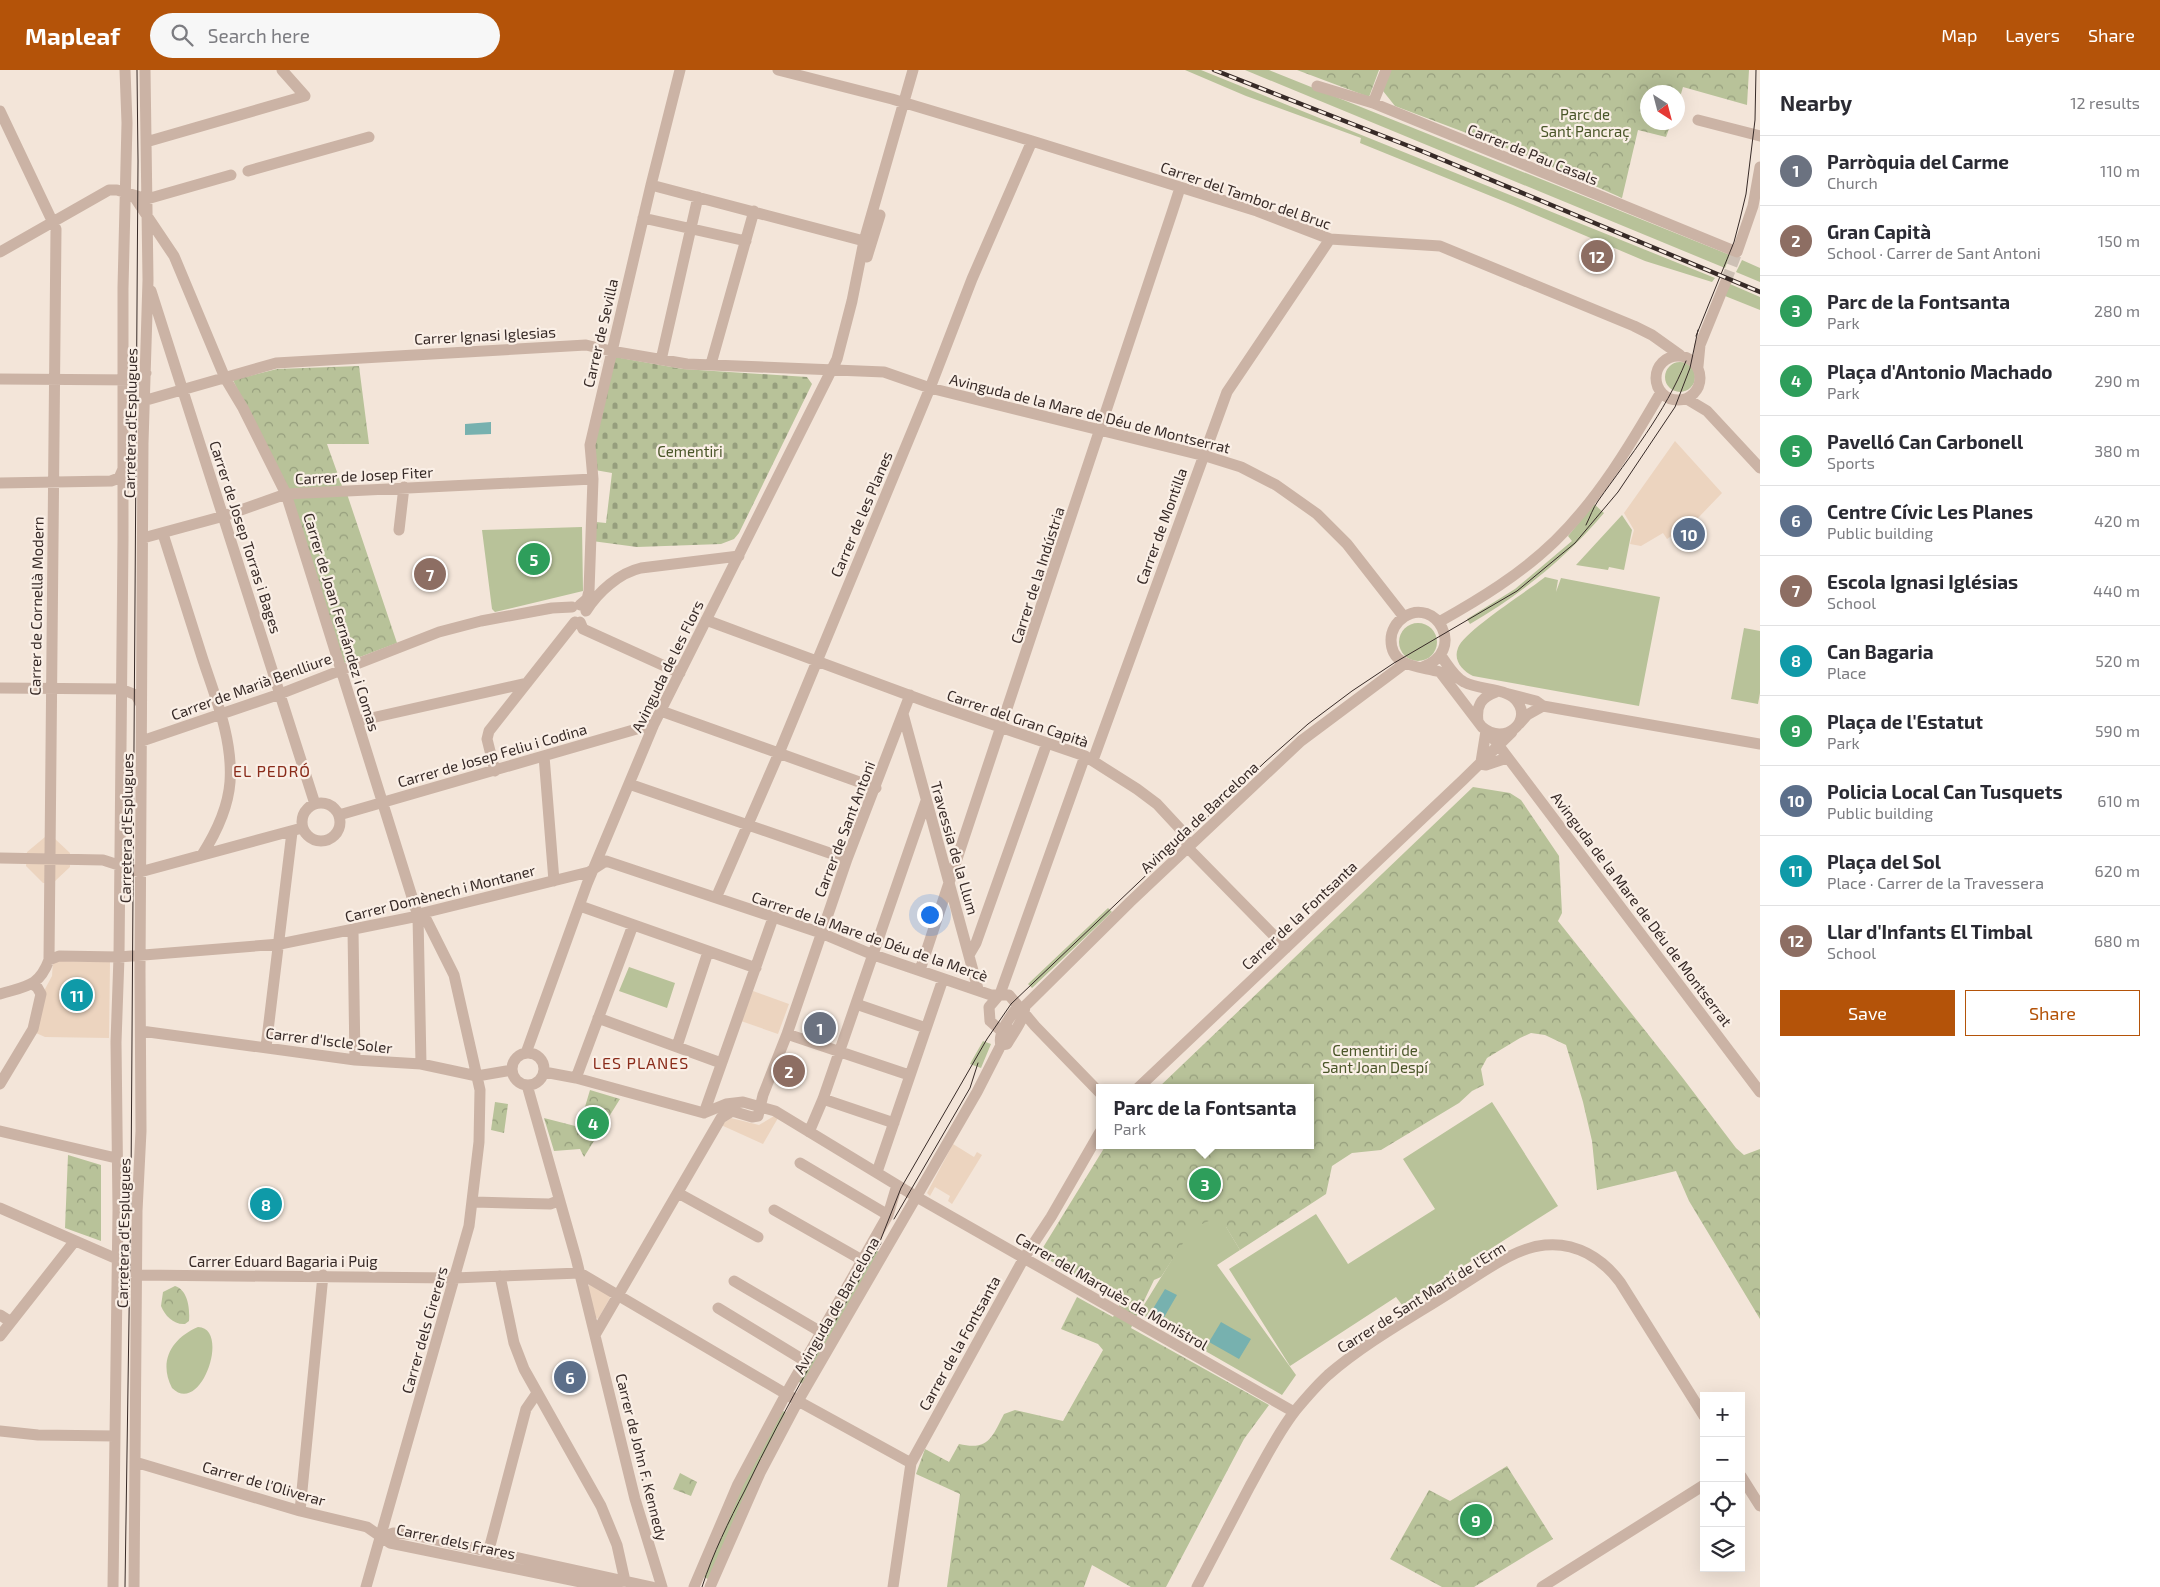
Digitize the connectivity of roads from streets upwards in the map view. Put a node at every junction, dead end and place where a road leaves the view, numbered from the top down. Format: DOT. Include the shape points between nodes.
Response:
graph roads {
  1 [pos="125,70"];
  2 [pos="145,70"];
  3 [pos="282,70"];
  4 [pos="680,70"];
  5 [pos="778,70"];
  6 [pos="913,70"];
  7 [pos="1386,70"];
  8 [pos="1317,86"];
  9 [pos="904,102"];
  10 [pos="1373,103"];
  11 [pos="0,111"];
  12 [pos="1698,120"];
  13 [pos="1760,136"];
  14 [pos="370,137"];
  15 [pos="1032,141"];
  16 [pos="146,142"];
  17 [pos="1760,167"];
  18 [pos="248,171"];
  19 [pos="232,175"];
  20 [pos="651,185"];
  21 [pos="1180,188"];
  22 [pos="126,192"];
  23 [pos="698,197"];
  24 [pos="147,199"];
  25 [pos="754,211"];
  26 [pos="147,215"];
  27 [pos="643,218"];
  28 [pos="53,222"];
  29 [pos="1755,222"];
  30 [pos="691,229"];
  31 [pos="864,240"];
  32 [pos="1330,240"];
  33 [pos="746,241"];
  34 [pos="0,252"];
  35 [pos="148,280"];
  36 [pos="1726,280"];
  37 [pos="852,300"];
  38 [pos="1658,341"];
  39 [pos="1700,345"];
  40 [pos="611,352"];
  41 [pos="1681,355"];
  42 [pos="661,360"];
  43 [pos="1662,363"];
  44 [pos="711,364"];
  45 [pos="1698,366"];
  46 [pos="831,371"];
  47 [pos="146,373"];
  48 [pos="225,378"];
  49 [pos="0,379"];
  50 [pos="53,379"];
  51 [pos="125,380"];
  52 [pos="930,388"];
  53 [pos="183,391"];
  54 [pos="1664,395"];
  55 [pos="1687,399"];
  56 [pos="145,401"];
  57 [pos="124,409"];
  58 [pos="1098,431"];
  59 [pos="1202,454"];
  60 [pos="1760,468"];
  61 [pos="123,469"];
  62 [pos="593,479"];
  63 [pos="0,482"];
  64 [pos="52,482"];
  65 [pos="404,487"];
  66 [pos="286,494"];
  67 [pos="224,516"];
  68 [pos="399,530"];
  69 [pos="162,534"];
  70 [pos="143,538"];
  71 [pos="739,556"];
  72 [pos="579,608"];
  73 [pos="1404,617"];
  74 [pos="706,620"];
  75 [pos="577,622"];
  76 [pos="1439,622"];
  77 [pos="1441,656"];
  78 [pos="817,659"];
  79 [pos="1404,664"];
  80 [pos="1423,667"];
  81 [pos="342,669"];
  82 [pos="680,674"];
  83 [pos="527,683"];
  84 [pos="0,688"];
  85 [pos="50,688"];
  86 [pos="121,689"];
  87 [pos="1496,692"];
  88 [pos="280,694"];
  89 [pos="1509,694"];
  90 [pos="910,695"];
  91 [pos="1543,706"];
  92 [pos="142,707"];
  93 [pos="661,712"];
  94 [pos="220,714"];
  95 [pos="903,714"];
  96 [pos="358,721"];
  97 [pos="1478,721"];
  98 [pos="654,724"];
  99 [pos="1003,726"];
  100 [pos="1515,728"];
  101 [pos="1488,733"];
  102 [pos="142,741"];
  103 [pos="1047,743"];
  104 [pos="1760,744"];
  105 [pos="1499,746"];
  106 [pos="779,753"];
  107 [pos="544,756"];
  108 [pos="1089,758"];
  109 [pos="1507,758"];
  110 [pos="1480,764"];
  111 [pos="495,771"];
  112 [pos="628,784"];
  113 [pos="876,788"];
  114 [pos="926,801"];
  115 [pos="383,803"];
  116 [pos="315,804"];
  117 [pos="339,815"];
  118 [pos="746,826"];
  119 [pos="297,830"];
  120 [pos="1188,848"];
  121 [pos="202,856"];
  122 [pos="0,858"];
  123 [pos="50,859"];
  124 [pos="847,859"];
  125 [pos="120,864"];
  126 [pos="595,867"];
  127 [pos="624,867"];
  128 [pos="140,872"];
  129 [pos="949,879"];
  130 [pos="554,880"];
  131 [pos="716,898"];
  132 [pos="580,906"];
  133 [pos="421,915"];
  134 [pos="773,918"];
  135 [pos="633,925"];
  136 [pos="353,930"];
  137 [pos="821,933"];
  138 [pos="280,944"];
  139 [pos="1286,948"];
  140 [pos="708,952"];
  141 [pos="140,954"];
  142 [pos="871,954"];
  143 [pos="969,955"];
  144 [pos="120,957"];
  145 [pos="49,960"];
  146 [pos="756,968"];
  147 [pos="920,970"];
  148 [pos="943,979"];
  149 [pos="32,984"];
  150 [pos="978,989"];
  151 [pos="0,994"];
  152 [pos="1000,994"];
  153 [pos="856,1004"];
  154 [pos="1022,1008"];
  155 [pos="598,1018"];
  156 [pos="926,1028"];
  157 [pos="1016,1028"];
  158 [pos="1003,1030"];
  159 [pos="141,1031"];
  160 [pos="788,1034"];
  161 [pos="1001,1045"];
  162 [pos="677,1046"];
  163 [pos="266,1047"];
  164 [pos="839,1050"];
  165 [pos="526,1053"];
  166 [pos="356,1060"];
  167 [pos="721,1063"];
  168 [pos="421,1064"];
  169 [pos="512,1070"];
  170 [pos="544,1072"];
  171 [pos="909,1075"];
  172 [pos="478,1076"];
  173 [pos="576,1078"];
  174 [pos="0,1084"];
  175 [pos="1142,1084"];
  176 [pos="528,1085"];
  177 [pos="1096,1089"];
  178 [pos="1760,1092"];
  179 [pos="823,1098"];
  180 [pos="760,1112"];
  181 [pos="704,1113"];
  182 [pos="894,1123"];
  183 [pos="0,1131"];
  184 [pos="809,1132"];
  185 [pos="1096,1139"];
  186 [pos="116,1158"];
  187 [pos="800,1163"];
  188 [pos="877,1172"];
  189 [pos="897,1185"];
  190 [pos="678,1193"];
  191 [pos="916,1196"];
  192 [pos="558,1201"];
  193 [pos="474,1202"];
  194 [pos="0,1208"];
  195 [pos="774,1210"];
  196 [pos="888,1215"];
  197 [pos="758,1237"];
  198 [pos="74,1242"];
  199 [pos="1024,1258"];
  200 [pos="117,1259"];
  201 [pos="862,1260"];
  202 [pos="580,1273"];
  203 [pos="137,1275"];
  204 [pos="323,1275"];
  205 [pos="500,1276"];
  206 [pos="454,1278"];
  207 [pos="734,1280"];
  208 [pos="618,1295"];
  209 [pos="718,1308"];
  210 [pos="0,1315"];
  211 [pos="11,1322"];
  212 [pos="821,1332"];
  213 [pos="595,1335"];
  214 [pos="0,1336"];
  215 [pos="805,1362"];
  216 [pos="537,1393"];
  217 [pos="786,1394"];
  218 [pos="798,1401"];
  219 [pos="1700,1410"];
  220 [pos="1294,1412"];
  221 [pos="0,1431"];
  222 [pos="115,1436"];
  223 [pos="136,1462"];
  224 [pos="911,1463"];
  225 [pos="1745,1482"];
  226 [pos="1700,1488"];
  227 [pos="1760,1506"];
  228 [pos="300,1511"];
  229 [pos="381,1538"];
  230 [pos="487,1558"];
  231 [pos="625,1582"];
  232 [pos="114,1587"];
  233 [pos="134,1587"];
  234 [pos="366,1587"];
  235 [pos="652,1587"];
  236 [pos="662,1587"];
  237 [pos="694,1587"];
  238 [pos="710,1587"];
  239 [pos="893,1587"];
  240 [pos="1197,1587"];
  241 [pos="1542,1587"];
  1 -- 22 [label="street, Carretera d'Esplugues"];
  2 -- 16 [label="street, Carretera d'Esplugues"];
  3 -- 16 [label="street" via="305,96"];
  4 -- 20 [label="street, Carrer de Sevilla"];
  5 -- 9 [label="street, Carrer del Tambor del Bruc"];
  6 -- 9 [label="street, Avinguda de les Flors"];
  7 -- 10 [label="street"];
  8 -- 10 [label="street, Carrer de Pau Casals"];
  9 -- 15 [label="street, Carrer del Tambor del Bruc"];
  9 -- 31 [label="street, Avinguda de les Flors"];
  9 -- 37 [label="street, Avinguda de les Flors" via="907,119 869,254"];
  10 -- 29 [label="street, Carrer de Pau Casals" via="1737,252"];
  11 -- 28 [label="street, Carrer de Cornellà Modern"];
  12 -- 13 [label="street"];
  14 -- 18 [label="street"];
  15 -- 21 [label="street, Carrer del Tambor del Bruc"];
  15 -- 52 [label="street, Carrer de les Planes" via="972,279"];
  16 -- 24 [label="street, Carretera d'Esplugues"];
  17 -- 29 [label="street"];
  19 -- 24 [label="street"];
  20 -- 23 [label="street"];
  20 -- 27 [label="street, Carrer de Sevilla"];
  21 -- 32 [label="street, Carrer del Tambor del Bruc" via="1257,211"];
  21 -- 58 [label="street, Carrer de la Indústria"];
  22 -- 24 [label="street"];
  22 -- 26 [label="street, Carrer de Joan Fernández i Comas"];
  22 -- 28 [label="street" via="109,190"];
  22 -- 51 [label="street, Carretera d'Esplugues"];
  23 -- 25 [label="street"];
  23 -- 30 [label="street"];
  24 -- 26 [label="street, Carretera d'Esplugues"];
  25 -- 31 [label="street"];
  25 -- 33 [label="street"];
  26 -- 35 [label="street, Carretera d'Esplugues"];
  26 -- 48 [label="street, Carrer de Joan Fernández i Comas" via="174,256"];
  27 -- 30 [label="street"];
  27 -- 40 [label="street, Carrer de Sevilla"];
  28 -- 34 [label="street"];
  28 -- 50 [label="street, Carrer de Cornellà Modern" via="56,229"];
  30 -- 33 [label="street"];
  30 -- 42 [label="street"];
  31 -- 37 [label="street, Avinguda de les Flors"];
  32 -- 38 [label="street, Carrer del Tambor del Bruc" via="1440,246 1634,326 1652,334"];
  32 -- 59 [label="street, Carrer de Montilla" via="1227,392"];
  33 -- 44 [label="street"];
  35 -- 47 [label="street, Carretera d'Esplugues"];
  35 -- 53 [label="street, Carrer de Josep Torras i Bages"];
  36 -- 39 [label="street"];
  37 -- 46 [label="street, Avinguda de les Flors"];
  38 -- 41 [label="street, Carrer del Tambor del Bruc"];
  38 -- 43 [label="street"];
  39 -- 41 [label="street"];
  39 -- 45 [label="street"];
  40 -- 42 [label="street, Carrer Ignasi Iglesias"];
  40 -- 48 [label="street, Carrer Ignasi Iglesias" via="586,345 276,363"];
  40 -- 62 [label="street, Carrer de Sevilla" via="590,445"];
  41 -- 43 [label="street"];
  41 -- 45 [label="street"];
  42 -- 44 [label="street, Carrer Ignasi Iglesias"];
  43 -- 54 [label="street" via="1656,381"];
  44 -- 46 [label="street, Carrer Ignasi Iglesias"];
  45 -- 55 [label="street" via="1701,382"];
  46 -- 52 [label="street, Avinguda de la Mare de Déu de Montserrat" via="884,372"];
  46 -- 71 [label="street, Avinguda de les Flors"];
  47 -- 51 [label="street" via="141,378"];
  47 -- 56 [label="street, Carretera d'Esplugues"];
  48 -- 53 [label="street, Carrer Ignasi Iglesias"];
  48 -- 66 [label="street, Carrer de Joan Fernández i Comas"];
  49 -- 50 [label="street"];
  50 -- 51 [label="street"];
  50 -- 64 [label="street, Carrer de Cornellà Modern"];
  51 -- 56 [label="street"];
  51 -- 57 [label="street, Carretera d'Esplugues"];
  52 -- 58 [label="street, Avinguda de la Mare de Déu de Montserrat"];
  52 -- 78 [label="street, Carrer de les Planes"];
  53 -- 56 [label="street, Carrer Ignasi Iglesias"];
  53 -- 67 [label="street, Carrer de Josep Torras i Bages"];
  54 -- 55 [label="street" via="1678,400"];
  54 -- 76 [label="street" via="1652,407 1606,480 1555,541 1509,578"];
  55 -- 60 [label="street" via="1707,411"];
  56 -- 57 [label="street, Carrer Ignasi Iglesias"];
  56 -- 70 [label="street, Carretera d'Esplugues"];
  57 -- 61 [label="street, Carretera d'Esplugues"];
  58 -- 59 [label="street, Avinguda de la Mare de Déu de Montserrat"];
  58 -- 99 [label="street, Carrer de la Indústria"];
  59 -- 73 [label="street, Avinguda de la Mare de Déu de Montserrat" via="1276,485 1317,514 1346,544"];
  59 -- 108 [label="street, Carrer de Montilla"];
  61 -- 64 [label="street" via="121,476 113,480"];
  61 -- 86 [label="street, Carretera d'Esplugues"];
  62 -- 65 [label="street, Carrer de Josep Fiter"];
  62 -- 72 [label="street, Carrer de Sevilla" via="589,591"];
  63 -- 64 [label="street"];
  64 -- 85 [label="street, Carrer de Cornellà Modern"];
  65 -- 66 [label="street, Carrer de Josep Fiter"];
  65 -- 68 [label="street"];
  66 -- 67 [label="street, Carrer de Josep Fiter"];
  66 -- 81 [label="street, Carrer de Joan Fernández i Comas"];
  67 -- 69 [label="street, Carrer de Josep Fiter"];
  67 -- 88 [label="street, Carrer de Josep Torras i Bages"];
  69 -- 70 [label="street, Carrer de Josep Fiter"];
  69 -- 94 [label="street"];
  70 -- 92 [label="street, Carretera d'Esplugues"];
  71 -- 72 [label="street" via="629,571"];
  71 -- 74 [label="street, Avinguda de les Flors"];
  72 -- 75 [label="street" via="584,620"];
  72 -- 81 [label="street, Carrer de Marià Benlliure" via="552,608 456,628"];
  73 -- 76 [label="street" via="1423,613"];
  73 -- 79 [label="street" via="1394,630 1392,646"];
  74 -- 78 [label="street, Carrer del Gran Capità"];
  74 -- 82 [label="street, Avinguda de les Flors"];
  75 -- 82 [label="street" via="583,630"];
  75 -- 83 [label="street"];
  76 -- 77 [label="street" via="1446,639"];
  77 -- 80 [label="street" via="1433,664"];
  77 -- 87 [label="street" via="1462,681"];
  78 -- 90 [label="street, Carrer del Gran Capità"];
  78 -- 106 [label="street, Carrer de les Planes"];
  79 -- 80 [label="street"];
  79 -- 120 [label="street, Avinguda de Barcelona" via="1301,741"];
  80 -- 97 [label="street" via="1445,676"];
  81 -- 88 [label="street, Carrer de Marià Benlliure"];
  81 -- 96 [label="street, Carrer de Joan Fernández i Comas"];
  82 -- 93 [label="street, Avinguda de les Flors"];
  83 -- 96 [label="street"];
  83 -- 111 [label="street" via="487,735"];
  84 -- 85 [label="street"];
  85 -- 86 [label="street"];
  85 -- 123 [label="street, Carrer de Cornellà Modern"];
  86 -- 92 [label="street" via="136,695"];
  86 -- 125 [label="street, Carretera d'Esplugues"];
  87 -- 89 [label="street"];
  87 -- 97 [label="street" via="1480,702"];
  88 -- 94 [label="street, Carrer de Marià Benlliure"];
  88 -- 116 [label="street, Carrer de Josep Torras i Bages"];
  89 -- 91 [label="street"];
  89 -- 100 [label="street" via="1520,708 1521,717"];
  90 -- 95 [label="street, Carrer de Sant Antoni"];
  90 -- 99 [label="street, Carrer del Gran Capità"];
  91 -- 100 [label="street, Carrer de la Fontsanta" via="1527,715"];
  91 -- 104 [label="street"];
  92 -- 102 [label="street, Carretera d'Esplugues"];
  93 -- 98 [label="street, Avinguda de les Flors"];
  93 -- 106 [label="street"];
  94 -- 102 [label="street, Carrer de Marià Benlliure"];
  94 -- 121 [label="street" via="229,751 230,783 216,832"];
  95 -- 113 [label="street, Carrer de Sant Antoni"];
  95 -- 114 [label="street, Travessia de la Llum"];
  96 -- 115 [label="street, Carrer de Joan Fernández i Comas"];
  97 -- 101 [label="street"];
  98 -- 107 [label="street, Carrer de Josep Feliu i Codina"];
  98 -- 112 [label="street, Avinguda de les Flors"];
  99 -- 103 [label="street, Carrer del Gran Capità"];
  99 -- 129 [label="street, Carrer de la Indústria"];
  100 -- 101 [label="street" via="1504,735"];
  100 -- 105 [label="street, Carrer de la Fontsanta"];
  101 -- 105 [label="street"];
  101 -- 110 [label="street"];
  102 -- 128 [label="street, Carretera d'Esplugues"];
  103 -- 108 [label="street, Carrer del Gran Capità"];
  103 -- 143 [label="street"];
  105 -- 109 [label="street, Avinguda de la Mare de Déu de Montserrat"];
  105 -- 110 [label="street, Carrer de la Fontsanta"];
  106 -- 113 [label="street"];
  106 -- 118 [label="street, Carrer de les Planes"];
  107 -- 111 [label="street, Carrer de Josep Feliu i Codina"];
  107 -- 130 [label="street"];
  108 -- 120 [label="street, Carrer del Gran Capità" via="1138,788 1157,804 1183,832"];
  108 -- 152 [label="street, Carrer de Montilla"];
  109 -- 110 [label="street"];
  109 -- 178 [label="street, Avinguda de la Mare de Déu de Montserrat"];
  110 -- 139 [label="street, Carrer de la Fontsanta"];
  111 -- 115 [label="street, Carrer de Josep Feliu i Codina"];
  112 -- 118 [label="street"];
  112 -- 126 [label="street, Avinguda de les Flors"];
  113 -- 124 [label="street, Carrer de Sant Antoni"];
  114 -- 129 [label="street, Travessia de la Llum"];
  114 -- 142 [label="street"];
  115 -- 117 [label="street, Carrer de Josep Feliu i Codina"];
  115 -- 133 [label="street, Carrer de Joan Fernández i Comas"];
  116 -- 117 [label="street" via="328,804"];
  116 -- 119 [label="street" via="304,812"];
  117 -- 119 [label="street" via="338,832 324,841"];
  118 -- 124 [label="street"];
  118 -- 131 [label="street, Carrer de les Planes"];
  119 -- 121 [label="street"];
  119 -- 138 [label="street"];
  120 -- 139 [label="street, Carrer del Gran Capità"];
  120 -- 154 [label="street, Avinguda de Barcelona"];
  121 -- 128 [label="street"];
  122 -- 123 [label="street"];
  123 -- 125 [label="street" via="103,860"];
  123 -- 145 [label="street, Carrer de Cornellà Modern"];
  124 -- 137 [label="street, Carrer de Sant Antoni"];
  125 -- 128 [label="street" via="133,872"];
  125 -- 144 [label="street, Carretera d'Esplugues"];
  126 -- 127 [label="street, Carrer Domènech i Montaner" via="606,861"];
  126 -- 130 [label="street, Carrer Domènech i Montaner" via="589,872"];
  126 -- 132 [label="street, Avinguda de les Flors"];
  127 -- 131 [label="street, Carrer de la Mare de Déu de la Mercè"];
  128 -- 141 [label="street, Carretera d'Esplugues"];
  129 -- 143 [label="street, Travessia de la Llum"];
  129 -- 147 [label="street, Carrer de la Indústria"];
  130 -- 133 [label="street, Carrer Domènech i Montaner"];
  131 -- 134 [label="street, Carrer de la Mare de Déu de la Mercè"];
  132 -- 135 [label="street"];
  132 -- 165 [label="street, Avinguda de les Flors"];
  133 -- 136 [label="street, Carrer Domènech i Montaner"];
  133 -- 168 [label="street, Carrer de Joan Fernández i Comas"];
  133 -- 172 [label="street, Carrer dels Cirerers" via="454,975"];
  134 -- 137 [label="street, Carrer de la Mare de Déu de la Mercè"];
  134 -- 146 [label="street"];
  135 -- 140 [label="street"];
  135 -- 155 [label="street"];
  136 -- 138 [label="street, Carrer Domènech i Montaner"];
  136 -- 166 [label="street"];
  137 -- 142 [label="street, Carrer de la Mare de Déu de la Mercè"];
  137 -- 160 [label="street, Carrer de Sant Antoni"];
  138 -- 141 [label="street, Carrer Domènech i Montaner"];
  138 -- 163 [label="street"];
  139 -- 175 [label="street, Carrer de la Fontsanta"];
  140 -- 146 [label="street"];
  140 -- 162 [label="street"];
  141 -- 144 [label="street, Carrer Domènech i Montaner"];
  141 -- 159 [label="street, Carretera d'Esplugues"];
  142 -- 147 [label="street, Carrer de la Mare de Déu de la Mercè"];
  142 -- 153 [label="street"];
  143 -- 150 [label="street, Travessia de la Llum"];
  144 -- 145 [label="street, Carrer Domènech i Montaner" via="59,956"];
  144 -- 186 [label="street, Carretera d'Esplugues"];
  145 -- 149 [label="street" via="43,974"];
  146 -- 167 [label="street"];
  147 -- 148 [label="street, Carrer de la Mare de Déu de la Mercè"];
  148 -- 150 [label="street, Carrer de la Mare de Déu de la Mercè"];
  148 -- 156 [label="street"];
  149 -- 151 [label="street"];
  149 -- 174 [label="street" via="41,994 36,1022"];
  150 -- 152 [label="street, Carrer de la Mare de Déu de la Mercè"];
  152 -- 154 [label="street, Carrer de la Mare de Déu de la Mercè" via="1009,995"];
  152 -- 158 [label="street, Carrer de Montilla" via="991,1004 989,1014 990,1021"];
  153 -- 156 [label="street"];
  153 -- 164 [label="street"];
  154 -- 157 [label="street, Avinguda de Barcelona"];
  154 -- 158 [label="street, Avinguda de Barcelona"];
  154 -- 177 [label="street, Carrer de la Mare de Déu de la Mercè"];
  155 -- 162 [label="street"];
  155 -- 173 [label="street"];
  156 -- 171 [label="street"];
  157 -- 158 [label="street"];
  157 -- 161 [label="street, Avinguda de Barcelona" via="1006,1044"];
  158 -- 161 [label="street, Avinguda de Barcelona"];
  159 -- 163 [label="street, Carrer d'Iscle Soler"];
  159 -- 203 [label="street, Carretera d'Esplugues"];
  160 -- 164 [label="street"];
  160 -- 180 [label="street, Carrer de Sant Antoni" via="763,1095"];
  161 -- 191 [label="street, Avinguda de Barcelona"];
  162 -- 167 [label="street"];
  163 -- 166 [label="street, Carrer d'Iscle Soler"];
  164 -- 171 [label="street"];
  164 -- 179 [label="street"];
  165 -- 169 [label="street" via="515,1060"];
  165 -- 170 [label="street" via="541,1059"];
  166 -- 168 [label="street, Carrer d'Iscle Soler"];
  167 -- 181 [label="street"];
  168 -- 172 [label="street, Carrer d'Iscle Soler"];
  169 -- 172 [label="street, Carrer d'Iscle Soler"];
  169 -- 176 [label="street" via="516,1080"];
  170 -- 173 [label="street"];
  170 -- 176 [label="street" via="538,1082"];
  171 -- 182 [label="street"];
  172 -- 193 [label="street, Carrer dels Cirerers"];
  173 -- 181 [label="street"];
  176 -- 192 [label="street"];
  179 -- 182 [label="street"];
  179 -- 184 [label="street"];
  180 -- 181 [label="street" via="742,1102 726,1104"];
  180 -- 184 [label="street, Carrer del Marquès de Monistrol" via="780,1114"];
  180 -- 190 [label="street" via="752,1116 732,1110 721,1118"];
  182 -- 188 [label="street"];
  183 -- 186 [label="street"];
  184 -- 188 [label="street, Carrer del Marquès de Monistrol"];
  185 -- 199 [label="street, Carrer de la Fontsanta"];
  186 -- 200 [label="street, Carretera d'Esplugues"];
  187 -- 196 [label="street"];
  188 -- 189 [label="street, Carrer del Marquès de Monistrol"];
  189 -- 191 [label="street, Carrer del Marquès de Monistrol"];
  189 -- 196 [label="street, Avinguda de Barcelona"];
  190 -- 197 [label="street"];
  190 -- 208 [label="street"];
  191 -- 196 [label="street"];
  191 -- 199 [label="street, Carrer del Marquès de Monistrol"];
  191 -- 218 [label="street, Avinguda de Barcelona"];
  192 -- 193 [label="street" via="550,1204"];
  192 -- 202 [label="street"];
  193 -- 206 [label="street, Carrer dels Cirerers"];
  194 -- 198 [label="street"];
  195 -- 201 [label="street"];
  196 -- 201 [label="street, Avinguda de Barcelona"];
  198 -- 200 [label="street"];
  198 -- 211 [label="street"];
  199 -- 220 [label="street, Carrer del Marquès de Monistrol"];
  199 -- 224 [label="street, Carrer de la Fontsanta"];
  200 -- 203 [label="street"];
  200 -- 222 [label="street, Carretera d'Esplugues"];
  201 -- 212 [label="street, Avinguda de Barcelona"];
  202 -- 205 [label="street, Carrer Eduard Bagaria i Puig"];
  202 -- 208 [label="street"];
  202 -- 213 [label="street, Carrer de John F. Kennedy"];
  203 -- 204 [label="street, Carrer Eduard Bagaria i Puig"];
  203 -- 223 [label="street, Carretera d'Esplugues"];
  204 -- 206 [label="street, Carrer Eduard Bagaria i Puig"];
  204 -- 228 [label="street"];
  205 -- 206 [label="street, Carrer Eduard Bagaria i Puig"];
  205 -- 216 [label="street" via="514,1343"];
  206 -- 229 [label="street, Carrer dels Cirerers"];
  207 -- 212 [label="street"];
  208 -- 213 [label="street"];
  208 -- 217 [label="street"];
  209 -- 215 [label="street"];
  210 -- 211 [label="street"];
  211 -- 214 [label="street"];
  212 -- 215 [label="street, Avinguda de Barcelona"];
  213 -- 236 [label="street, Carrer de John F. Kennedy" via="635,1499"];
  215 -- 217 [label="street, Avinguda de Barcelona"];
  216 -- 230 [label="street" via="526,1409"];
  216 -- 231 [label="street" via="601,1506 617,1545"];
  217 -- 218 [label="street"];
  217 -- 237 [label="street, Avinguda de Barcelona" via="735,1491"];
  218 -- 224 [label="street"];
  218 -- 238 [label="street, Avinguda de Barcelona" via="760,1473"];
  219 -- 220 [label="street, Carrer de Sant Martí de l'Erm" via="1613,1273 1598,1259 1572,1247 1545,1245 1527,1249 1479,1275 1345,1362"];
  220 -- 240 [label="street, Carrer de Sant Martí de l'Erm" via="1270,1449"];
  221 -- 222 [label="street" via="30,1435"];
  222 -- 232 [label="street, Carretera d'Esplugues"];
  223 -- 228 [label="street, Carrer de l'Oliverar"];
  223 -- 233 [label="street, Carretera d'Esplugues"];
  224 -- 239 [label="street, Carrer de la Fontsanta"];
  225 -- 227 [label="street"];
  226 -- 241 [label="street"];
  228 -- 229 [label="street, Carrer de l'Oliverar" via="367,1527"];
  229 -- 230 [label="street, Carrer dels Frares" via="390,1544"];
  229 -- 234 [label="street, Carrer dels Cirerers"];
  230 -- 231 [label="street, Carrer dels Frares" via="595,1585"];
  231 -- 235 [label="street, Carrer dels Frares"];
}
